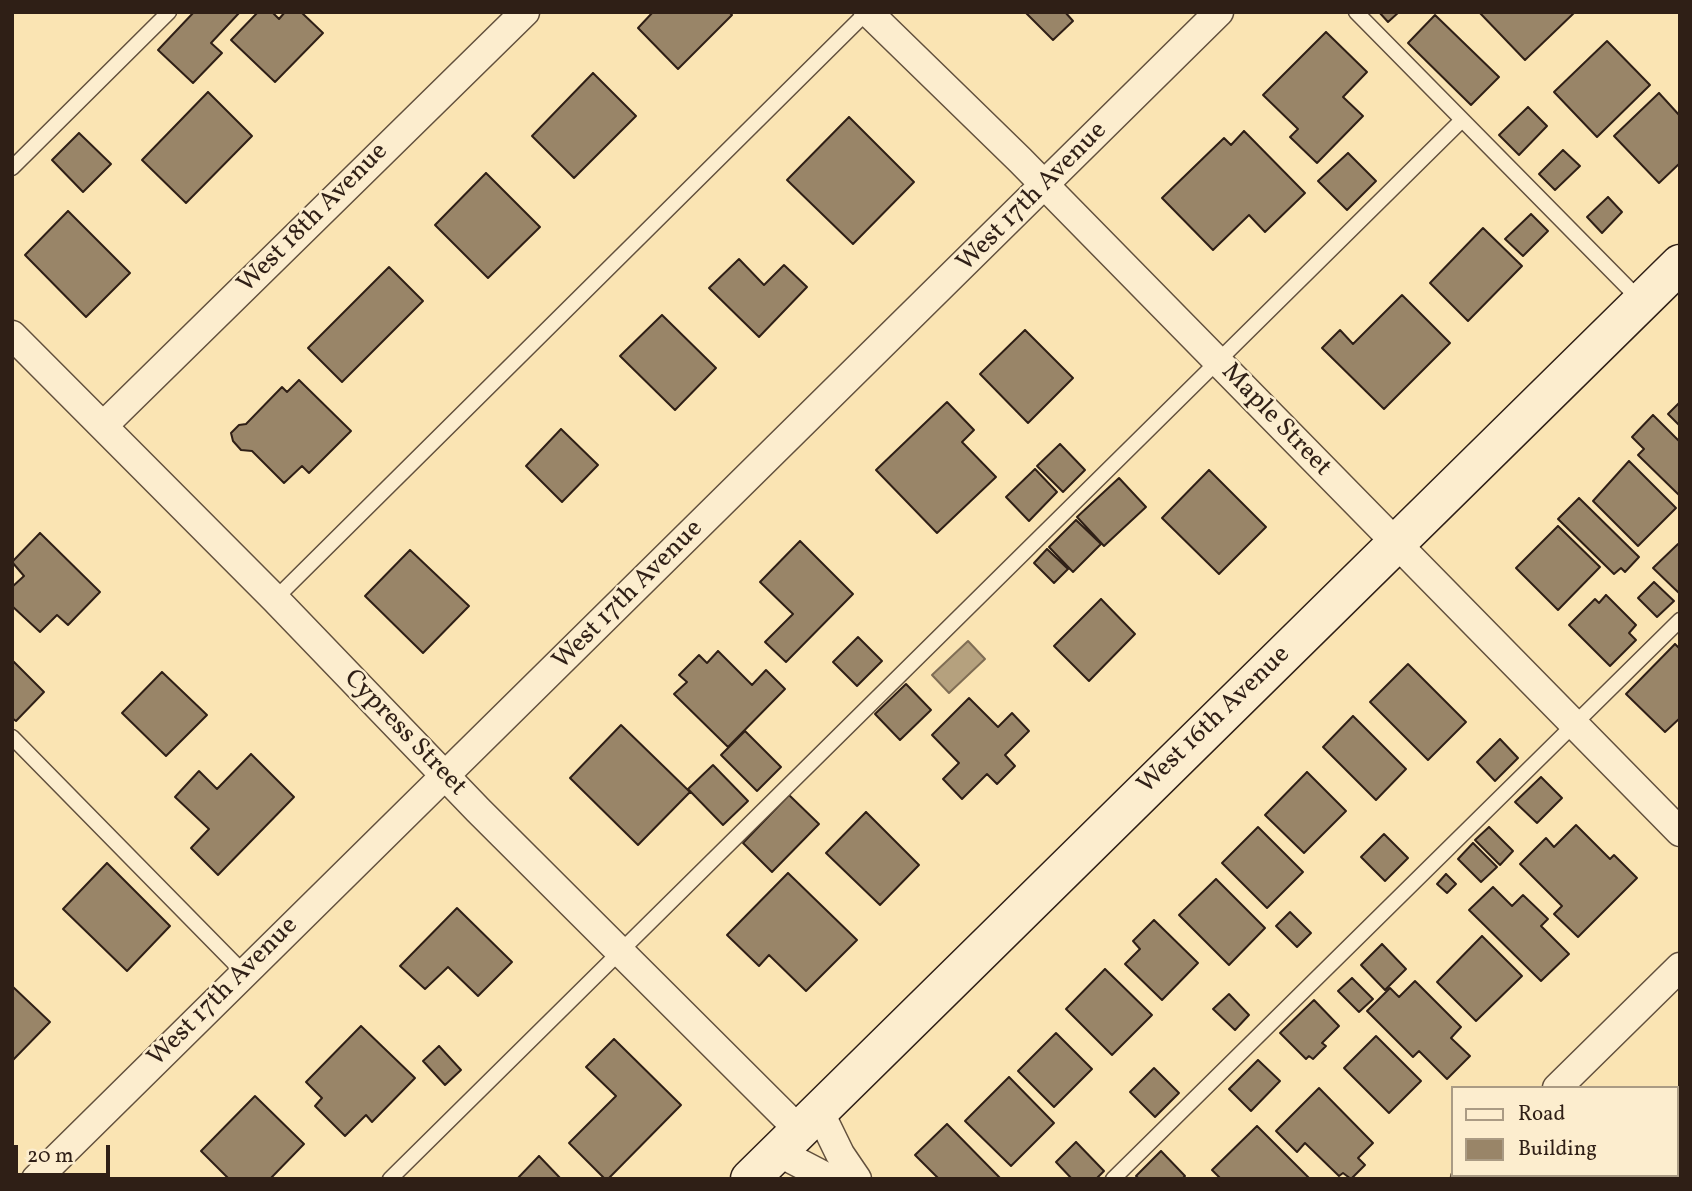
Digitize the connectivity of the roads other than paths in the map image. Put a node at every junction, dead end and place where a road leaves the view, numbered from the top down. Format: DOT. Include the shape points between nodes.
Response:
graph roads {
  1 [pos="169,12"];
  2 [pos="525,12"];
  3 [pos="867,12"];
  4 [pos="1219,12"];
  5 [pos="1356,12"];
  6 [pos="1462,120"];
  7 [pos="12,168"];
  8 [pos="1046,186"];
  9 [pos="1680,264"];
  10 [pos="1642,302"];
  11 [pos="12,335"];
  12 [pos="1218,362"];
  13 [pos="103,426"];
  14 [pos="1395,544"];
  15 [pos="275,599"];
  16 [pos="1680,620"];
  17 [pos="1572,725"];
  18 [pos="12,737"];
  19 [pos="446,777"];
  20 [pos="1680,832"];
  21 [pos="620,952"];
  22 [pos="1680,967"];
  23 [pos="244,973"];
  24 [pos="1559,1086"];
  25 [pos="799,1131"];
  26 [pos="36,1179"];
  27 [pos="390,1179"];
  28 [pos="750,1179"];
  29 [pos="830,1179"];
  30 [pos="857,1179"];
  31 [pos="1113,1179"];
  1 -- 7 [label="lane"];
  2 -- 13 [label="street, West 18th Avenue"];
  3 -- 8 [label="street, Maple Street"];
  3 -- 15 [label="lane"];
  4 -- 8 [label="street, West 17th Avenue"];
  5 -- 6 [label="lane"];
  6 -- 10 [label="lane"];
  6 -- 12 [label="lane"];
  8 -- 12 [label="street, Maple Street"];
  8 -- 19 [label="street, West 17th Avenue"];
  9 -- 10 [label="main road, West 16th Avenue"];
  10 -- 14 [label="main road, West 16th Avenue"];
  11 -- 13 [label="street, Cypress Street"];
  12 -- 14 [label="street, Maple Street"];
  12 -- 21 [label="lane"];
  13 -- 15 [label="street, Cypress Street"];
  14 -- 17 [label="street, Maple Street"];
  14 -- 25 [label="main road, West 16th Avenue"];
  15 -- 19 [label="street, Cypress Street"];
  16 -- 17 [label="lane"];
  17 -- 20 [label="street, Maple Street"];
  17 -- 31 [label="lane"];
  18 -- 23 [label="lane"];
  19 -- 21 [label="street, Cypress Street"];
  19 -- 23 [label="street, West 17th Avenue"];
  21 -- 25 [label="street, Cypress Street"];
  21 -- 27 [label="lane"];
  22 -- 24 [label="street"];
  23 -- 26 [label="street, West 17th Avenue"];
  25 -- 28 [label="main road, West 16th Avenue"];
  25 -- 29 [label="street, Cypress Street"];
  25 -- 30 [label="street, Cypress Street" via="840,1154"];
}
